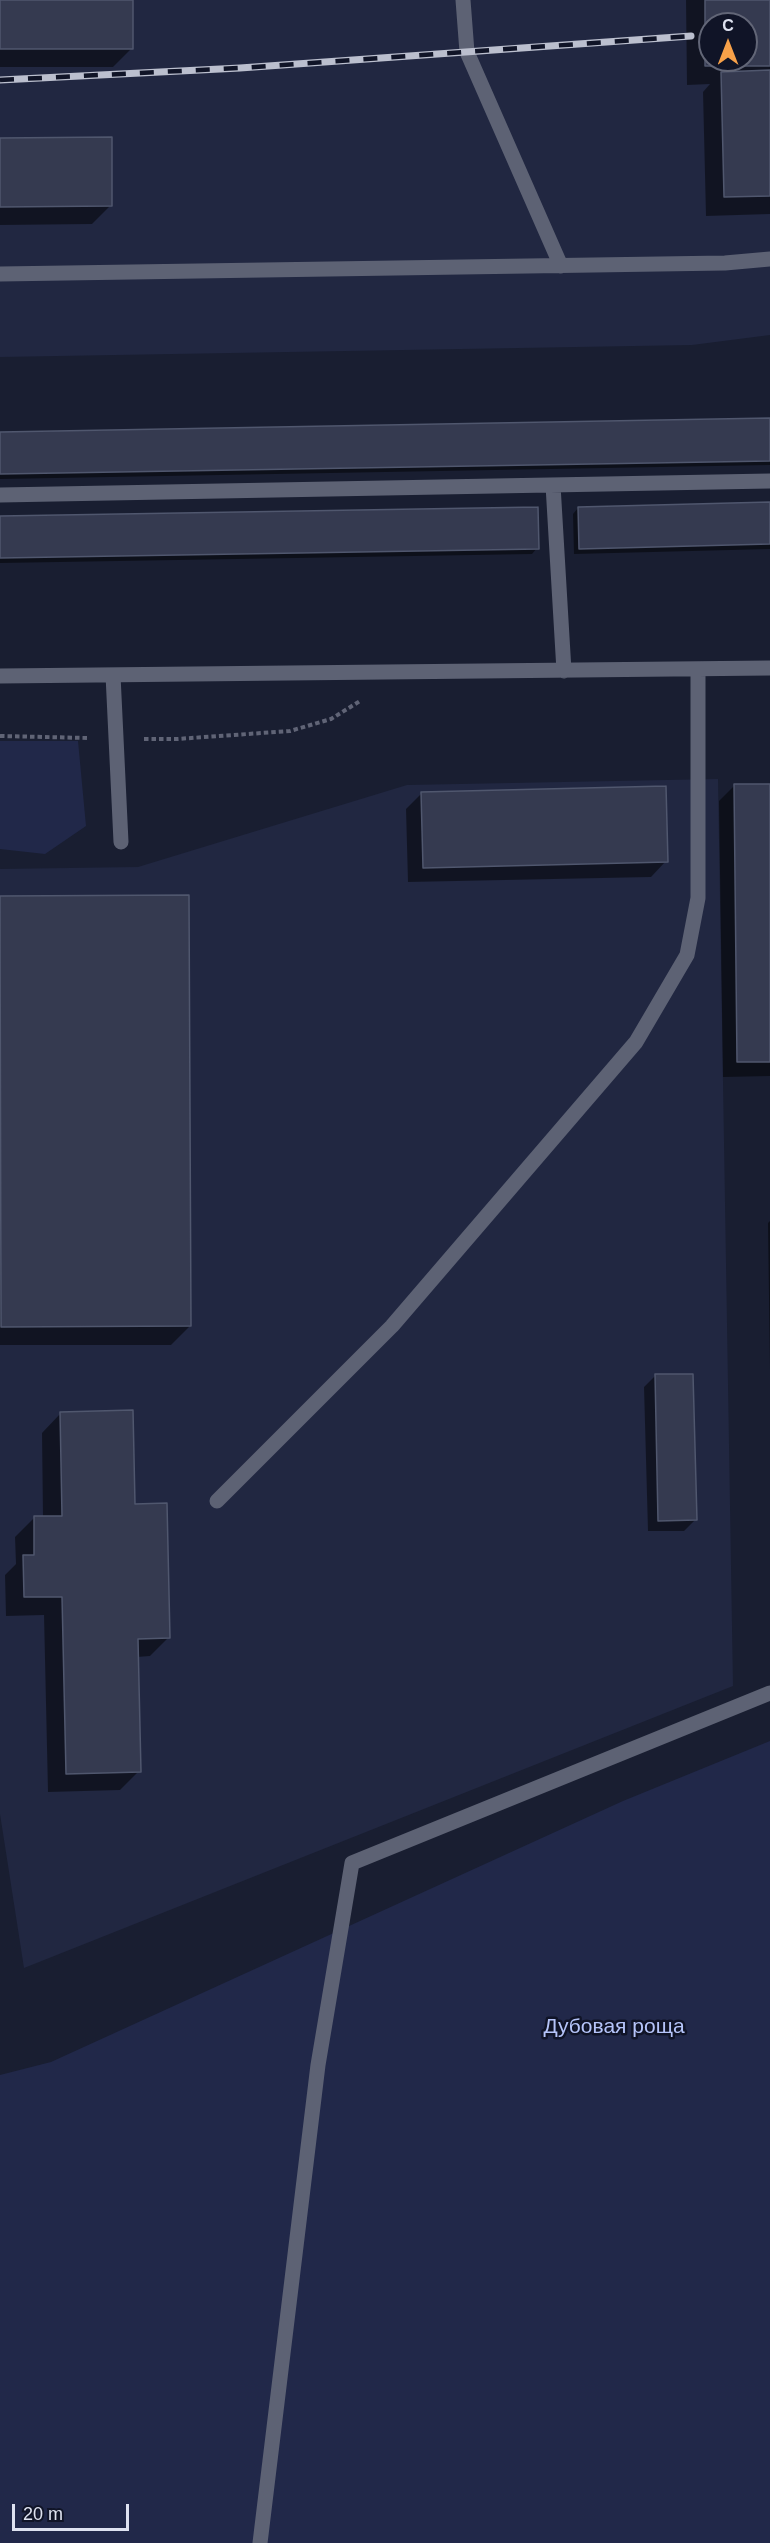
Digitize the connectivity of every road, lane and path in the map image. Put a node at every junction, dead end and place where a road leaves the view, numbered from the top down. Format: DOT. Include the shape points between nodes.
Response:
graph roads {
  1 [pos="463,0"];
  2 [pos="770,259"];
  3 [pos="561,266"];
  4 [pos="0,274"];
  5 [pos="770,481"];
  6 [pos="553,485"];
  7 [pos="0,495"];
  8 [pos="770,668"];
  9 [pos="698,669"];
  10 [pos="564,671"];
  11 [pos="113,675"];
  12 [pos="0,676"];
  13 [pos="121,842"];
  14 [pos="218,1501"];
  15 [pos="770,1693"];
  16 [pos="260,2543"];
  1 -- 3 [label="lane" via="467,52"];
  2 -- 3 [label="lane"];
  3 -- 4 [label="lane"];
  5 -- 6 [label="lane"];
  6 -- 7 [label="lane"];
  6 -- 10 [label="lane"];
  8 -- 9 [label="lane"];
  9 -- 10 [label="lane"];
  9 -- 14 [label="lane" via="698,898 687,955 636,1042 408,1309"];
  10 -- 11 [label="lane"];
  11 -- 12 [label="lane"];
  11 -- 13 [label="lane"];
  15 -- 16 [label="lane" via="352,1863 318,2066"];
}
